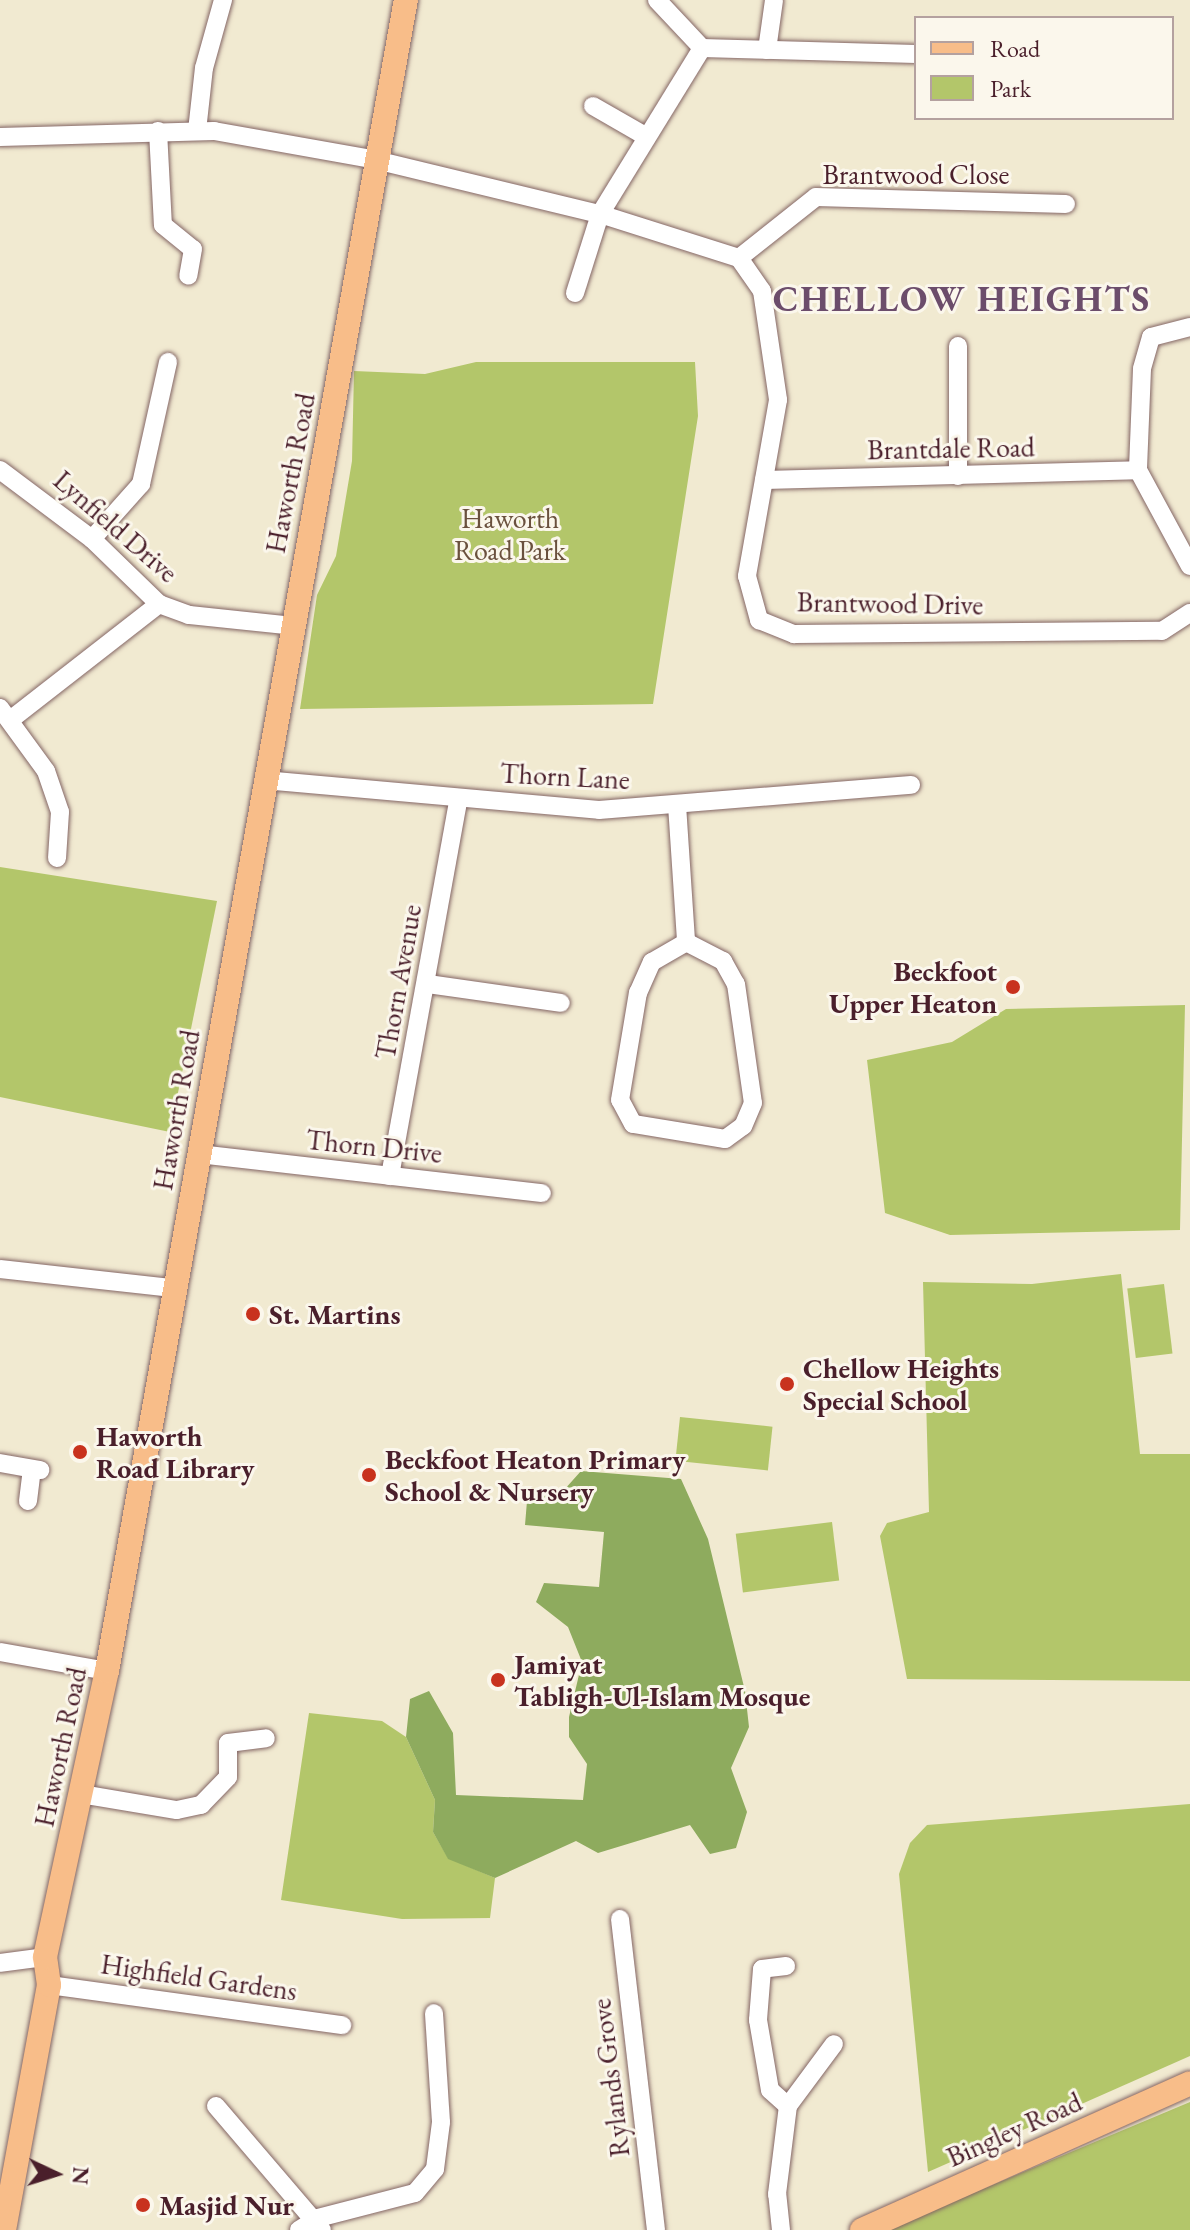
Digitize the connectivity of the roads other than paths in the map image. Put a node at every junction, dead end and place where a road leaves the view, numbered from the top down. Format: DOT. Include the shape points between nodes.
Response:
graph roads {
  1 [pos="223,0"];
  2 [pos="406,0"];
  3 [pos="657,0"];
  4 [pos="774,0"];
  5 [pos="702,48"];
  6 [pos="767,50"];
  7 [pos="914,54"];
  8 [pos="593,106"];
  9 [pos="158,131"];
  10 [pos="197,131"];
  11 [pos="0,137"];
  12 [pos="647,137"];
  13 [pos="376,160"];
  14 [pos="1066,204"];
  15 [pos="600,214"];
  16 [pos="739,258"];
  17 [pos="188,276"];
  18 [pos="575,293"];
  19 [pos="1190,327"];
  20 [pos="958,346"];
  21 [pos="168,362"];
  22 [pos="0,470"];
  23 [pos="1138,470"];
  24 [pos="958,476"];
  25 [pos="764,480"];
  26 [pos="92,539"];
  27 [pos="1190,566"];
  28 [pos="159,604"];
  29 [pos="1190,613"];
  30 [pos="293,626"];
  31 [pos="5,714"];
  32 [pos="264,780"];
  33 [pos="911,785"];
  34 [pos="459,798"];
  35 [pos="677,805"];
  36 [pos="57,858"];
  37 [pos="686,942"];
  38 [pos="428,984"];
  39 [pos="561,1003"];
  40 [pos="199,1154"];
  41 [pos="390,1176"];
  42 [pos="542,1193"];
  43 [pos="0,1269"];
  44 [pos="173,1288"];
  45 [pos="0,1463"];
  46 [pos="28,1501"];
  47 [pos="0,1652"];
  48 [pos="107,1671"];
  49 [pos="266,1738"];
  50 [pos="209,1739"];
  51 [pos="228,1743"];
  52 [pos="81,1794"];
  53 [pos="620,1919"];
  54 [pos="45,1957"];
  55 [pos="0,1963"];
  56 [pos="786,1966"];
  57 [pos="49,1985"];
  58 [pos="434,2013"];
  59 [pos="342,2025"];
  60 [pos="834,2044"];
  61 [pos="1190,2083"];
  62 [pos="216,2106"];
  63 [pos="788,2106"];
  64 [pos="320,2224"];
  65 [pos="4,2230"];
  66 [pos="299,2230"];
  67 [pos="656,2230"];
  68 [pos="781,2230"];
  69 [pos="862,2230"];
  1 -- 10 [label="street" via="204,68"];
  2 -- 13 [label="main road, Haworth Road"];
  3 -- 5 [label="street"];
  4 -- 6 [label="street"];
  5 -- 6 [label="street"];
  5 -- 12 [label="street"];
  6 -- 7 [label="street"];
  8 -- 12 [label="street"];
  9 -- 10 [label="street"];
  9 -- 11 [label="street"];
  9 -- 17 [label="street" via="163,225 193,249"];
  10 -- 13 [label="street"];
  12 -- 15 [label="street"];
  13 -- 15 [label="street"];
  13 -- 30 [label="main road, Haworth Road"];
  14 -- 16 [label="street, Brantwood Close" via="816,197"];
  15 -- 16 [label="street"];
  15 -- 18 [label="street"];
  16 -- 25 [label="street, Brantwood Drive" via="762,291 778,400"];
  19 -- 23 [label="street" via="1151,337 1142,369"];
  20 -- 24 [label="street"];
  21 -- 26 [label="street" via="141,484"];
  22 -- 26 [label="street, Lynfield Drive"];
  23 -- 24 [label="street, Brantdale Road"];
  23 -- 27 [label="street"];
  24 -- 25 [label="street, Brantdale Road"];
  25 -- 29 [label="street, Brantwood Drive" via="747,576 759,620 794,634 1162,631"];
  26 -- 28 [label="street, Lynfield Drive"];
  28 -- 30 [label="street, Lynfield Drive" via="189,615"];
  28 -- 31 [label="street"];
  30 -- 32 [label="main road, Haworth Road"];
  31 -- 36 [label="street" via="46,771 60,812"];
  32 -- 34 [label="street, Thorn Lane"];
  32 -- 40 [label="main road, Haworth Road"];
  33 -- 35 [label="street, Thorn Lane"];
  34 -- 35 [label="street, Thorn Lane" via="599,810"];
  34 -- 38 [label="street, Thorn Avenue"];
  35 -- 37 [label="street"];
  37 -- 37 [label="street" via="723,961 736,984 753,1103 743,1126 725,1139 633,1124 620,1100 638,993 652,962"];
  38 -- 39 [label="street"];
  38 -- 41 [label="street, Thorn Avenue"];
  40 -- 41 [label="street, Thorn Drive"];
  40 -- 44 [label="main road, Haworth Road"];
  41 -- 42 [label="street, Thorn Drive"];
  43 -- 44 [label="street"];
  44 -- 48 [label="main road, Haworth Road"];
  45 -- 46 [label="street" via="36,1470"];
  47 -- 48 [label="street"];
  48 -- 52 [label="main road, Haworth Road"];
  49 -- 51 [label="street"];
  50 -- 51 [label="street"];
  51 -- 52 [label="street" via="228,1777 201,1805 177,1810"];
  52 -- 54 [label="main road, Haworth Road"];
  53 -- 67 [label="street, Rylands Grove"];
  54 -- 55 [label="street"];
  54 -- 57 [label="main road, Haworth Road"];
  56 -- 63 [label="street" via="762,1969 758,2020 770,2090"];
  57 -- 59 [label="street, Highfield Gardens"];
  57 -- 65 [label="main road, Haworth Road"];
  58 -- 64 [label="street" via="441,2122 435,2169 415,2193"];
  60 -- 63 [label="street"];
  61 -- 69 [label="main road, Bingley Road"];
  62 -- 64 [label="street"];
  63 -- 68 [label="street" via="777,2194"];
  64 -- 66 [label="street"];
}
